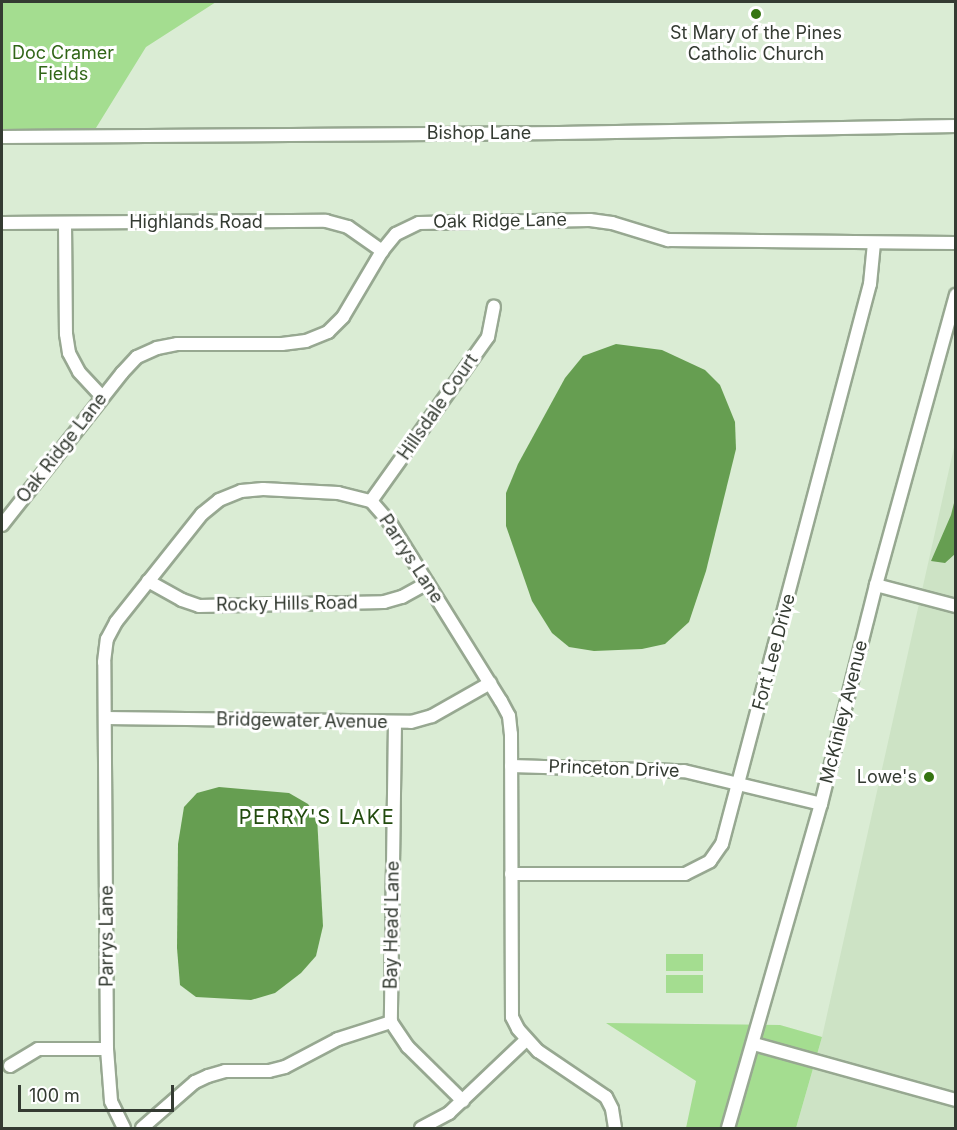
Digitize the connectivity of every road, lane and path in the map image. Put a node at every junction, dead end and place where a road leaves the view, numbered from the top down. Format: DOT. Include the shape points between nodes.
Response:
graph roads {
  1 [pos="956,126"];
  2 [pos="2,137"];
  3 [pos="2,223"];
  4 [pos="65,223"];
  5 [pos="874,243"];
  6 [pos="956,243"];
  7 [pos="382,250"];
  8 [pos="956,295"];
  9 [pos="494,308"];
  10 [pos="102,397"];
  11 [pos="371,501"];
  12 [pos="2,525"];
  13 [pos="148,581"];
  14 [pos="427,583"];
  15 [pos="876,585"];
  16 [pos="956,606"];
  17 [pos="490,683"];
  18 [pos="105,718"];
  19 [pos="395,722"];
  20 [pos="511,766"];
  21 [pos="739,784"];
  22 [pos="821,804"];
  23 [pos="511,874"];
  24 [pos="391,1022"];
  25 [pos="526,1040"];
  26 [pos="754,1044"];
  27 [pos="107,1049"];
  28 [pos="10,1065"];
  29 [pos="956,1100"];
  30 [pos="463,1101"];
  31 [pos="124,1128"];
  32 [pos="142,1128"];
  33 [pos="421,1128"];
  34 [pos="615,1128"];
  35 [pos="728,1128"];
  1 -- 2 [label="street, Bishop Lane"];
  3 -- 4 [label="street, Highlands Road"];
  4 -- 7 [label="street, Highlands Road" via="326,221 348,226"];
  4 -- 10 [label="street" via="69,353 79,372"];
  5 -- 6 [label="street, Oak Ridge Lane"];
  5 -- 7 [label="street, Oak Ridge Lane" via="678,241 590,220 444,221 407,228"];
  5 -- 21 [label="street, Fort Lee Drive" via="870,284"];
  7 -- 10 [label="street, Oak Ridge Lane" via="343,317 328,332 306,341 282,344 177,344 157,348 137,357"];
  8 -- 15 [label="street, McKinley Avenue"];
  9 -- 11 [label="street, Hillsdale Court" via="488,337"];
  10 -- 12 [label="street, Oak Ridge Lane"];
  11 -- 13 [label="street, Parrys Lane" via="338,493 241,491 219,500 202,514"];
  11 -- 14 [label="street, Parrys Lane" via="390,523"];
  13 -- 14 [label="street, Rocky Hills Road" via="199,606 384,602"];
  13 -- 18 [label="street, Parrys Lane" via="107,639"];
  14 -- 17 [label="street, Parrys Lane"];
  15 -- 16 [label="street"];
  15 -- 22 [label="street, McKinley Avenue"];
  17 -- 19 [label="street, Bridgewater Avenue" via="432,716"];
  17 -- 20 [label="street, Parrys Lane" via="508,716"];
  18 -- 19 [label="street, Bridgewater Avenue"];
  18 -- 27 [label="street, Parrys Lane"];
  19 -- 24 [label="street, Bay Head Lane"];
  20 -- 21 [label="street, Princeton Drive" via="660,769"];
  20 -- 23 [label="street, Parrys Lane"];
  21 -- 22 [label="street, Princeton Drive"];
  21 -- 23 [label="street, Fort Lee Drive" via="722,844 710,861 685,874"];
  22 -- 26 [label="street, McKinley Avenue"];
  23 -- 25 [label="street, Parrys Lane" via="512,1017"];
  24 -- 30 [label="street" via="408,1047"];
  24 -- 32 [label="street" via="338,1039 285,1067 208,1076 195,1082"];
  25 -- 30 [label="street"];
  25 -- 34 [label="street, Parrys Lane" via="606,1097"];
  26 -- 29 [label="street"];
  26 -- 35 [label="street, McKinley Avenue"];
  27 -- 28 [label="street" via="38,1049"];
  27 -- 31 [label="street, Parrys Lane" via="111,1101"];
  30 -- 33 [label="street"];
}
